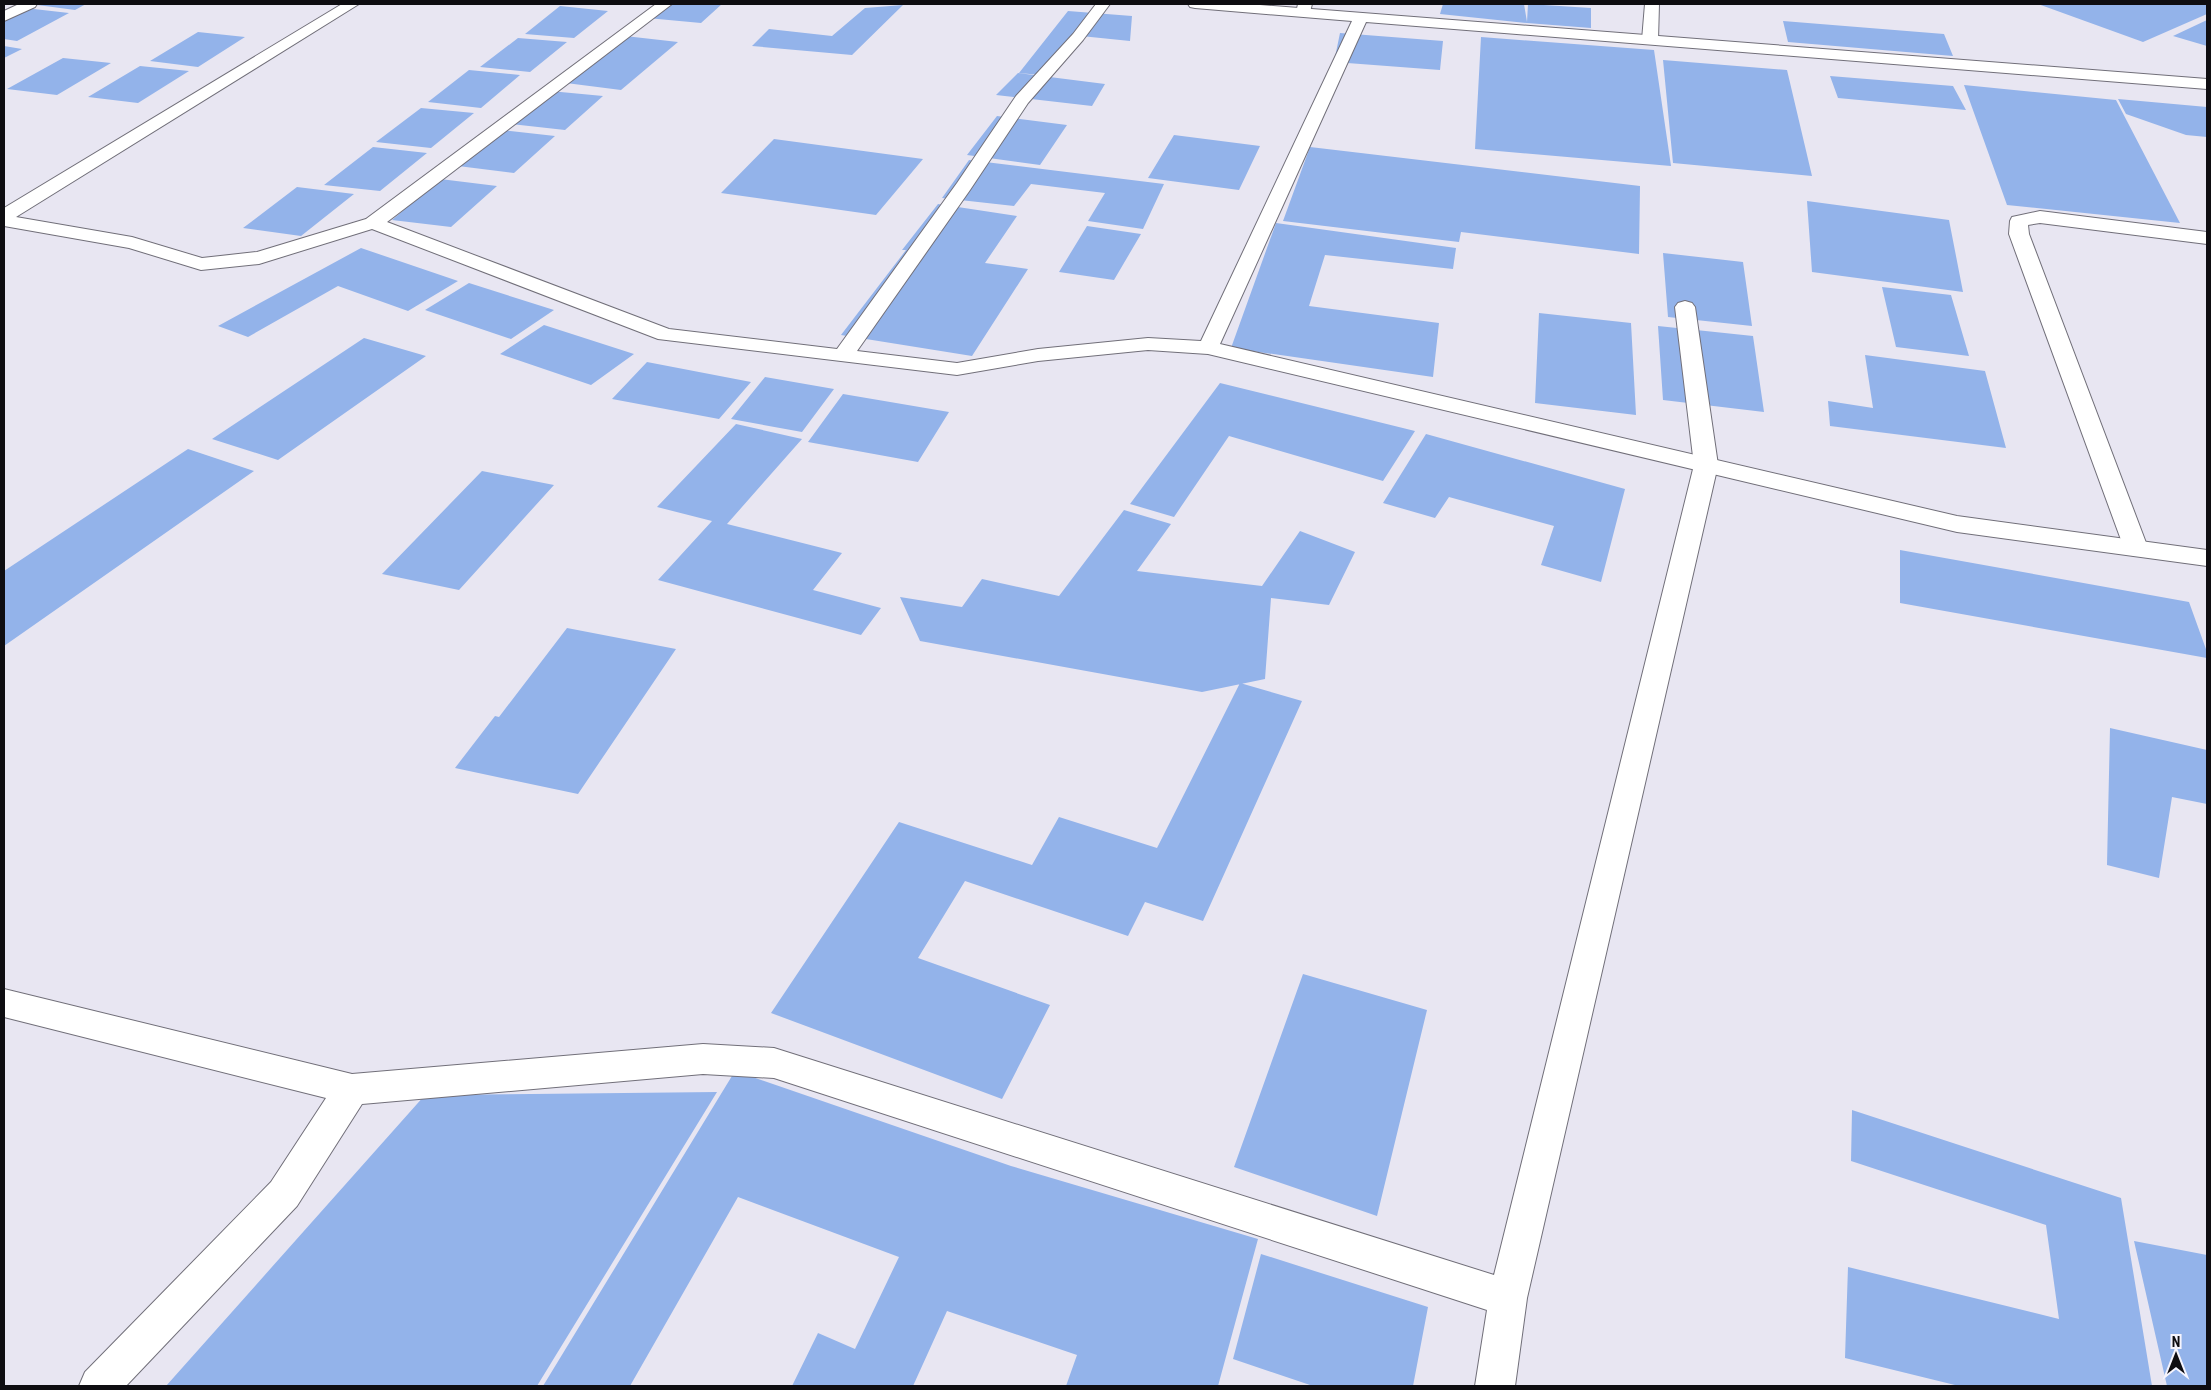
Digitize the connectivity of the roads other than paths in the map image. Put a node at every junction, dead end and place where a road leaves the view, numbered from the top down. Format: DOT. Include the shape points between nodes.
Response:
graph roads {
  1 [pos="30,4"];
  2 [pos="352,4"];
  3 [pos="664,4"];
  4 [pos="1103,4"];
  5 [pos="1195,4"];
  6 [pos="1652,4"];
  7 [pos="1305,8"];
  8 [pos="4,16"];
  9 [pos="1361,18"];
  10 [pos="1650,40"];
  11 [pos="2207,84"];
  12 [pos="4,216"];
  13 [pos="4,220"];
  14 [pos="373,223"];
  15 [pos="2207,238"];
  16 [pos="1684,308"];
  17 [pos="1208,348"];
  18 [pos="843,355"];
  19 [pos="1706,465"];
  20 [pos="2136,548"];
  21 [pos="2207,558"];
  22 [pos="4,1003"];
  23 [pos="352,1089"];
  24 [pos="1508,1298"];
  25 [pos="99,1386"];
  26 [pos="1495,1386"];
  1 -- 8 [label="street"];
  2 -- 12 [label="street"];
  3 -- 14 [label="street"];
  4 -- 18 [label="street" via="1022,100"];
  5 -- 7 [label="street"];
  6 -- 10 [label="street"];
  7 -- 9 [label="street"];
  9 -- 10 [label="street"];
  9 -- 17 [label="street"];
  10 -- 11 [label="street"];
  13 -- 14 [label="street" via="132,243 201,264 259,258"];
  14 -- 18 [label="street" via="665,335"];
  15 -- 20 [label="street" via="2040,217 2019,221 2019,234"];
  16 -- 19 [label="street"];
  17 -- 18 [label="street" via="1148,344 1038,355 957,369"];
  17 -- 19 [label="street"];
  19 -- 20 [label="street" via="1957,524"];
  19 -- 24 [label="street"];
  20 -- 21 [label="street"];
  22 -- 23 [label="street"];
  23 -- 24 [label="street" via="703,1059 774,1063"];
  23 -- 25 [label="street" via="284,1194"];
  24 -- 26 [label="street"];
}
